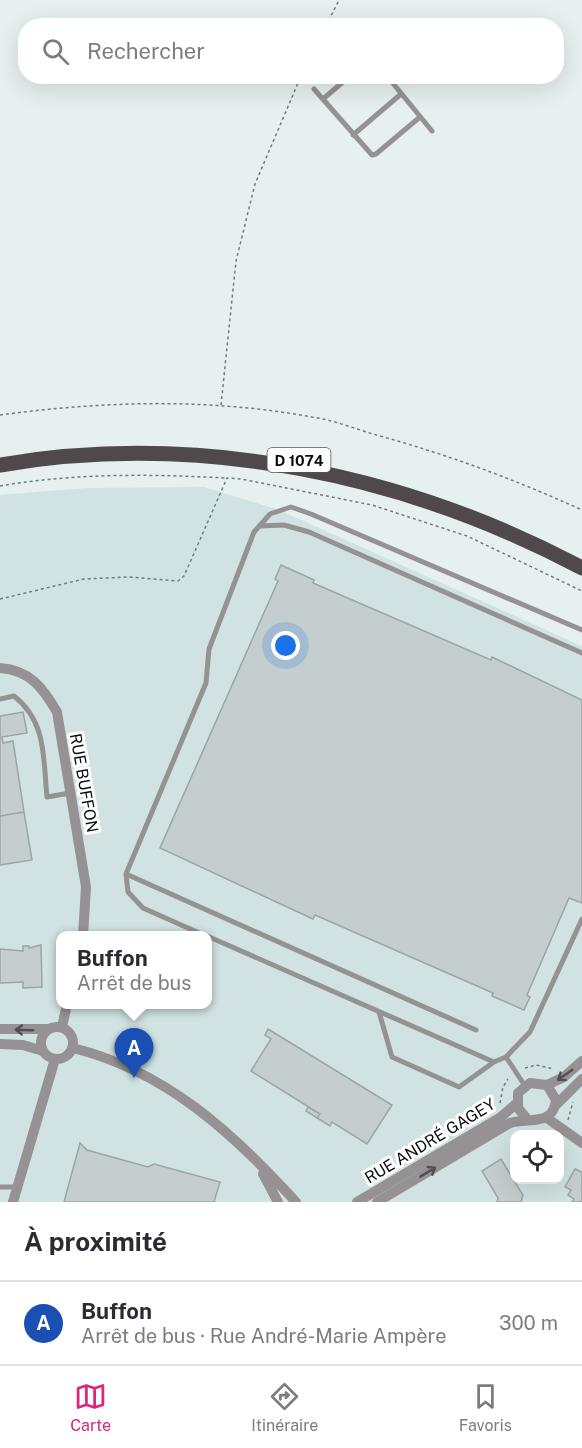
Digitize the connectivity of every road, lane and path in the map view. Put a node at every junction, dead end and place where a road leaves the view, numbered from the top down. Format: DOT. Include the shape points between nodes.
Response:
graph roads {
  1 [pos="339,0"];
  2 [pos="330,18"];
  3 [pos="298,84"];
  4 [pos="341,84"];
  5 [pos="393,84"];
  6 [pos="314,89"];
  7 [pos="401,94"];
  8 [pos="323,99"];
  9 [pos="420,117"];
  10 [pos="432,131"];
  11 [pos="353,135"];
  12 [pos="221,406"];
  13 [pos="0,415"];
  14 [pos="0,459"];
  15 [pos="0,465"];
  16 [pos="227,478"];
  17 [pos="0,486"];
  18 [pos="582,510"];
  19 [pos="260,526"];
  20 [pos="582,558"];
  21 [pos="582,568"];
  22 [pos="582,591"];
  23 [pos="0,598"];
  24 [pos="582,630"];
  25 [pos="582,653"];
  26 [pos="0,668"];
  27 [pos="0,699"];
  28 [pos="71,793"];
  29 [pos="126,874"];
  30 [pos="582,919"];
  31 [pos="83,931"];
  32 [pos="196,931"];
  33 [pos="212,938"];
  34 [pos="66,1009"];
  35 [pos="379,1012"];
  36 [pos="62,1027"];
  37 [pos="0,1029"];
  38 [pos="48,1029"];
  39 [pos="477,1029"];
  40 [pos="0,1044"];
  41 [pos="73,1048"];
  42 [pos="43,1051"];
  43 [pos="506,1057"];
  44 [pos="55,1059"];
  45 [pos="582,1061"];
  46 [pos="494,1062"];
  47 [pos="525,1068"];
  48 [pos="558,1070"];
  49 [pos="508,1079"];
  50 [pos="582,1079"];
  51 [pos="547,1085"];
  52 [pos="525,1086"];
  53 [pos="570,1097"];
  54 [pos="517,1103"];
  55 [pos="499,1107"];
  56 [pos="555,1107"];
  57 [pos="547,1118"];
  58 [pos="526,1119"];
  59 [pos="564,1125"];
  60 [pos="582,1143"];
  61 [pos="255,1161"];
  62 [pos="0,1186"];
  63 [pos="17,1187"];
  64 [pos="13,1202"];
  65 [pos="278,1202"];
  66 [pos="296,1202"];
  67 [pos="357,1202"];
  68 [pos="377,1202"];
  1 -- 2 [label="path"];
  3 -- 12 [label="path" via="255,184 236,261"];
  4 -- 8 [label="lane"];
  5 -- 7 [label="lane"];
  6 -- 8 [label="lane"];
  7 -- 9 [label="lane"];
  7 -- 11 [label="lane"];
  8 -- 11 [label="lane"];
  9 -- 10 [label="lane"];
  9 -- 11 [label="lane" via="376,154 367,152"];
  12 -- 13 [label="path" via="136,403"];
  12 -- 18 [label="path" via="313,417 414,445 504,475"];
  14 -- 20 [label="main road, D 1074" via="86,449 179,446 267,454 344,468 416,488 481,510"];
  15 -- 21 [label="main road, D 1074" via="83,456 165,454 248,460 303,469 436,502"];
  16 -- 17 [label="path" via="92,476"];
  16 -- 22 [label="path" via="372,505 467,536"];
  16 -- 23 [label="path" via="184,576 178,581 84,579"];
  19 -- 24 [label="lane" via="270,514 291,507"];
  19 -- 25 [label="lane" via="284,525 309,532"];
  19 -- 29 [label="lane" via="254,532 209,649 206,683"];
  26 -- 28 [label="street, RUE BUFFON" via="29,675 57,712"];
  27 -- 28 [label="lane" via="14,696 28,707 41,733 47,797"];
  28 -- 31 [label="street, RUE BUFFON" via="86,887"];
  29 -- 32 [label="lane" via="128,892 143,908"];
  29 -- 39 [label="lane"];
  30 -- 43 [label="lane" via="530,1032"];
  33 -- 35 [label="lane"];
  34 -- 36 [label="street"];
  35 -- 46 [label="lane"];
  35 -- 46 [label="lane" via="392,1058 459,1087"];
  36 -- 38 [label="street"];
  36 -- 41 [label="street" via="70,1033"];
  38 -- 37 [label="street, one-way"];
  38 -- 42 [label="street" via="41,1042"];
  40 -- 42 [label="street"];
  41 -- 44 [label="street" via="68,1055"];
  41 -- 61 [label="street" via="136,1070 176,1092 220,1124"];
  42 -- 44 [label="street"];
  43 -- 46 [label="lane"];
  43 -- 52 [label="lane"];
  44 -- 63 [label="street"];
  45 -- 51 [label="street, one-way" via="564,1077"];
  47 -- 48 [label="path" via="536,1065"];
  49 -- 55 [label="path"];
  50 -- 56 [label="street"];
  51 -- 52 [label="street" via="536,1082"];
  51 -- 56 [label="street" via="554,1094"];
  52 -- 54 [label="street" via="518,1093"];
  53 -- 59 [label="path" via="573,1110"];
  54 -- 58 [label="street"];
  54 -- 67 [label="street, RUE ANDRÉ GAGEY" via="501,1117"];
  56 -- 57 [label="street"];
  57 -- 58 [label="street"];
  57 -- 60 [label="street"];
  68 -- 58 [label="street, RUE ANDRÉ GAGEY, one-way" via="504,1127"];
  61 -- 65 [label="street"];
  61 -- 66 [label="street"];
  62 -- 63 [label="lane"];
  63 -- 64 [label="street"];
}
